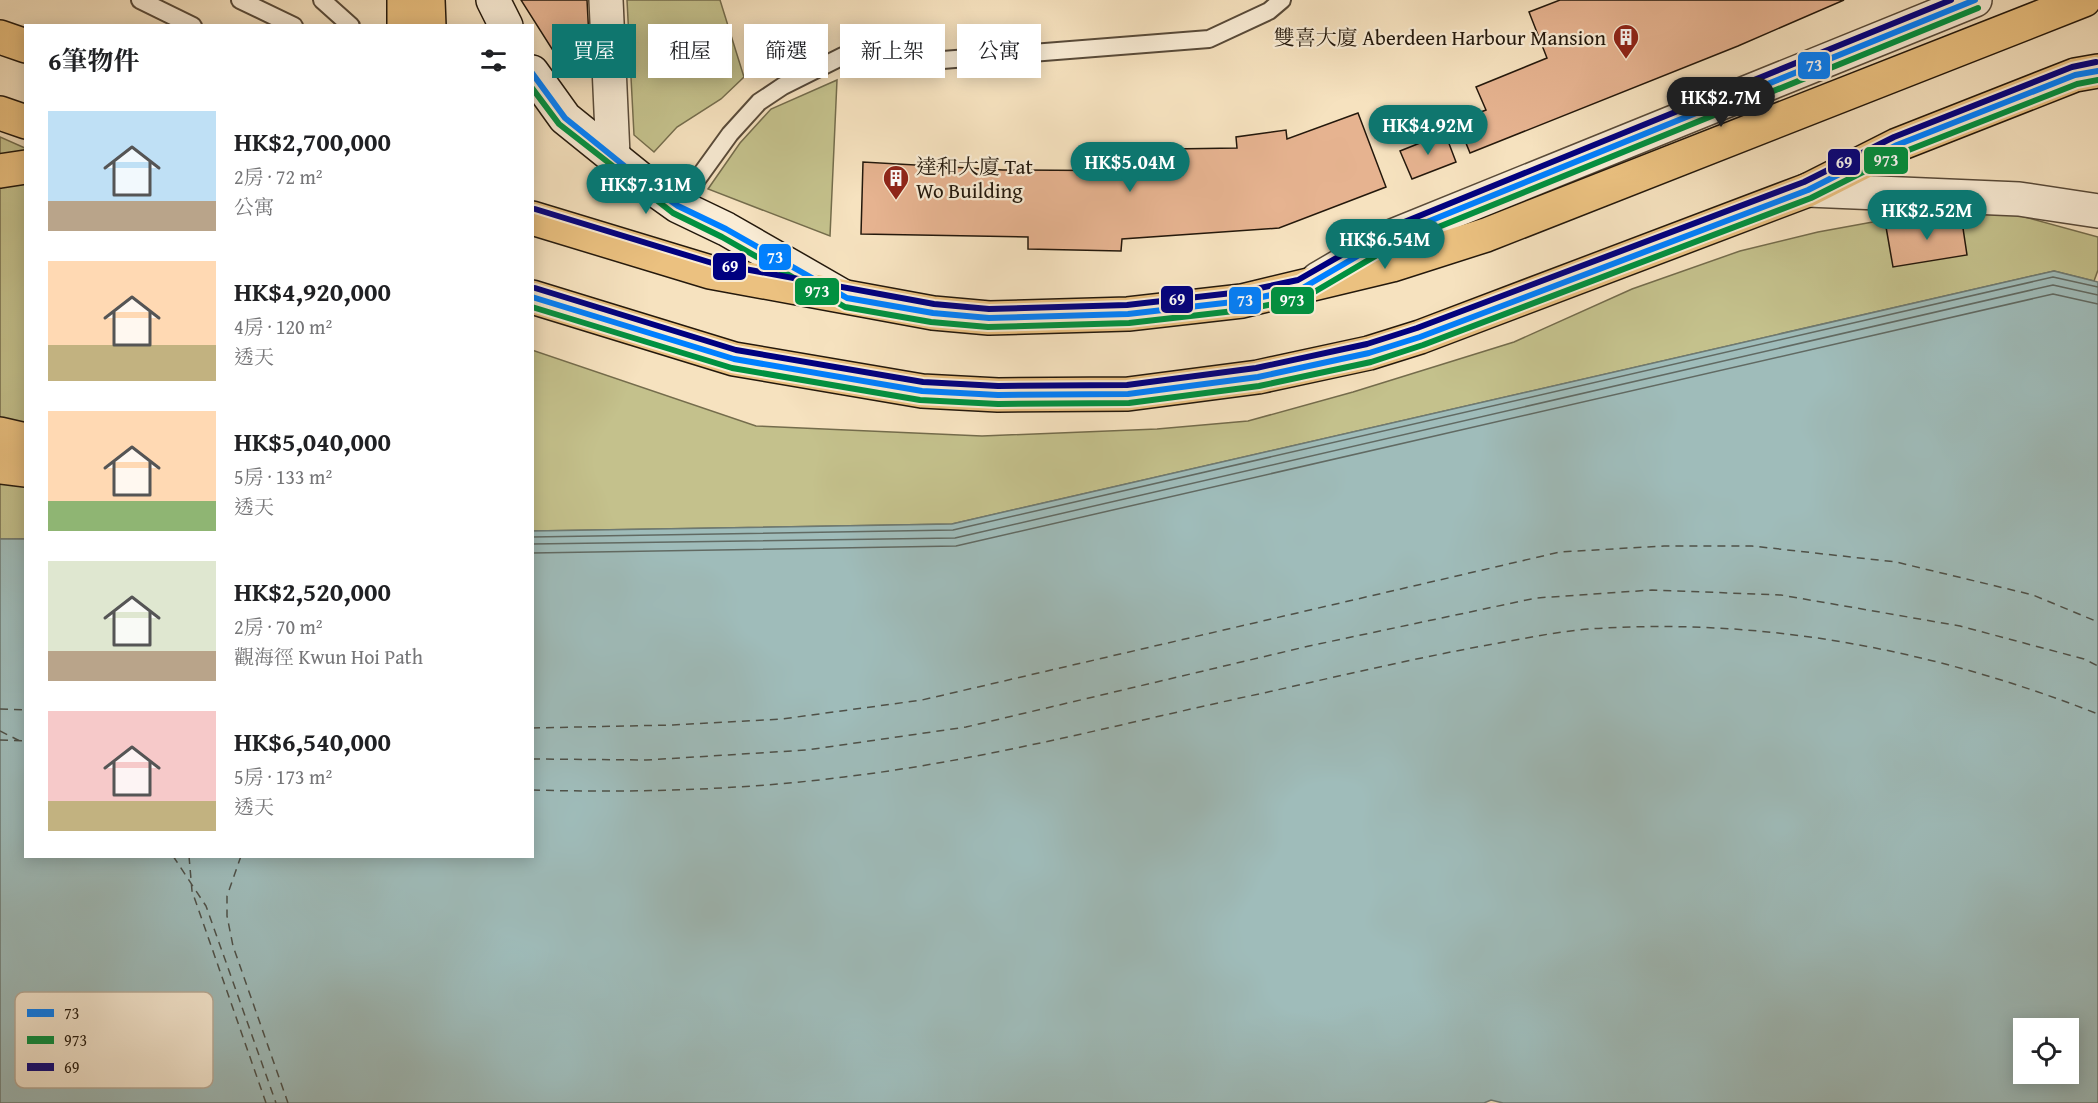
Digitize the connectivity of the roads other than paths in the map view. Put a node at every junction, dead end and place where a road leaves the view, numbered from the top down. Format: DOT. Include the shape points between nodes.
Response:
graph roads {
  1 [pos="140,0"];
  2 [pos="240,0"];
  3 [pos="322,0"];
  4 [pos="404,0"];
  5 [pos="428,0"];
  6 [pos="493,0"];
  7 [pos="606,0"];
  8 [pos="1282,0"];
  9 [pos="1975,0"];
  10 [pos="2084,0"];
  11 [pos="189,24"];
  12 [pos="290,24"];
  13 [pos="349,24"];
  14 [pos="404,24"];
  15 [pos="429,24"];
  16 [pos="505,24"];
  17 [pos="0,37"];
  18 [pos="24,45"];
  19 [pos="2098,71"];
  20 [pos="534,75"];
  21 [pos="534,102"];
  22 [pos="0,113"];
  23 [pos="565,118"];
  24 [pos="24,121"];
  25 [pos="614,155"];
  26 [pos="24,167"];
  27 [pos="0,171"];
  28 [pos="1808,190"];
  29 [pos="678,206"];
  30 [pos="2098,211"];
  31 [pos="534,219"];
  32 [pos="1301,289"];
  33 [pos="534,298"];
  34 [pos="847,298"];
  35 [pos="0,434"];
  36 [pos="24,440"];
  37 [pos="0,467"];
  38 [pos="24,470"];
  1 -- 11 [label="lane"];
  2 -- 12 [label="lane"];
  3 -- 13 [label="lane"];
  4 -- 14 [label="main road"];
  5 -- 15 [label="main road"];
  6 -- 16 [label="street"];
  7 -- 25 [label="street"];
  8 -- 29 [label="lane" via="1269,11 1209,39 930,61 843,56 759,102 730,134"];
  9 -- 32 [label="street" via="1390,237"];
  10 -- 32 [label="main road" via="1548,213 1428,255"];
  17 -- 18 [label="main road"];
  19 -- 28 [label="main road" via="2075,75 1898,145"];
  20 -- 23 [label="street"];
  21 -- 23 [label="lane"];
  22 -- 24 [label="main road"];
  23 -- 25 [label="street"];
  25 -- 29 [label="street"];
  26 -- 27 [label="main road"];
  28 -- 30 [label="street" via="2019,199"];
  28 -- 33 [label="main road" via="1515,302 1369,353 1258,377 1128,394 922,391 734,359"];
  29 -- 34 [label="street"];
  31 -- 34 [label="main road" via="710,272"];
  32 -- 34 [label="main road" via="1242,301 1140,313 1041,317 933,313"];
  35 -- 36 [label="main road"];
  37 -- 38 [label="main road"];
}
